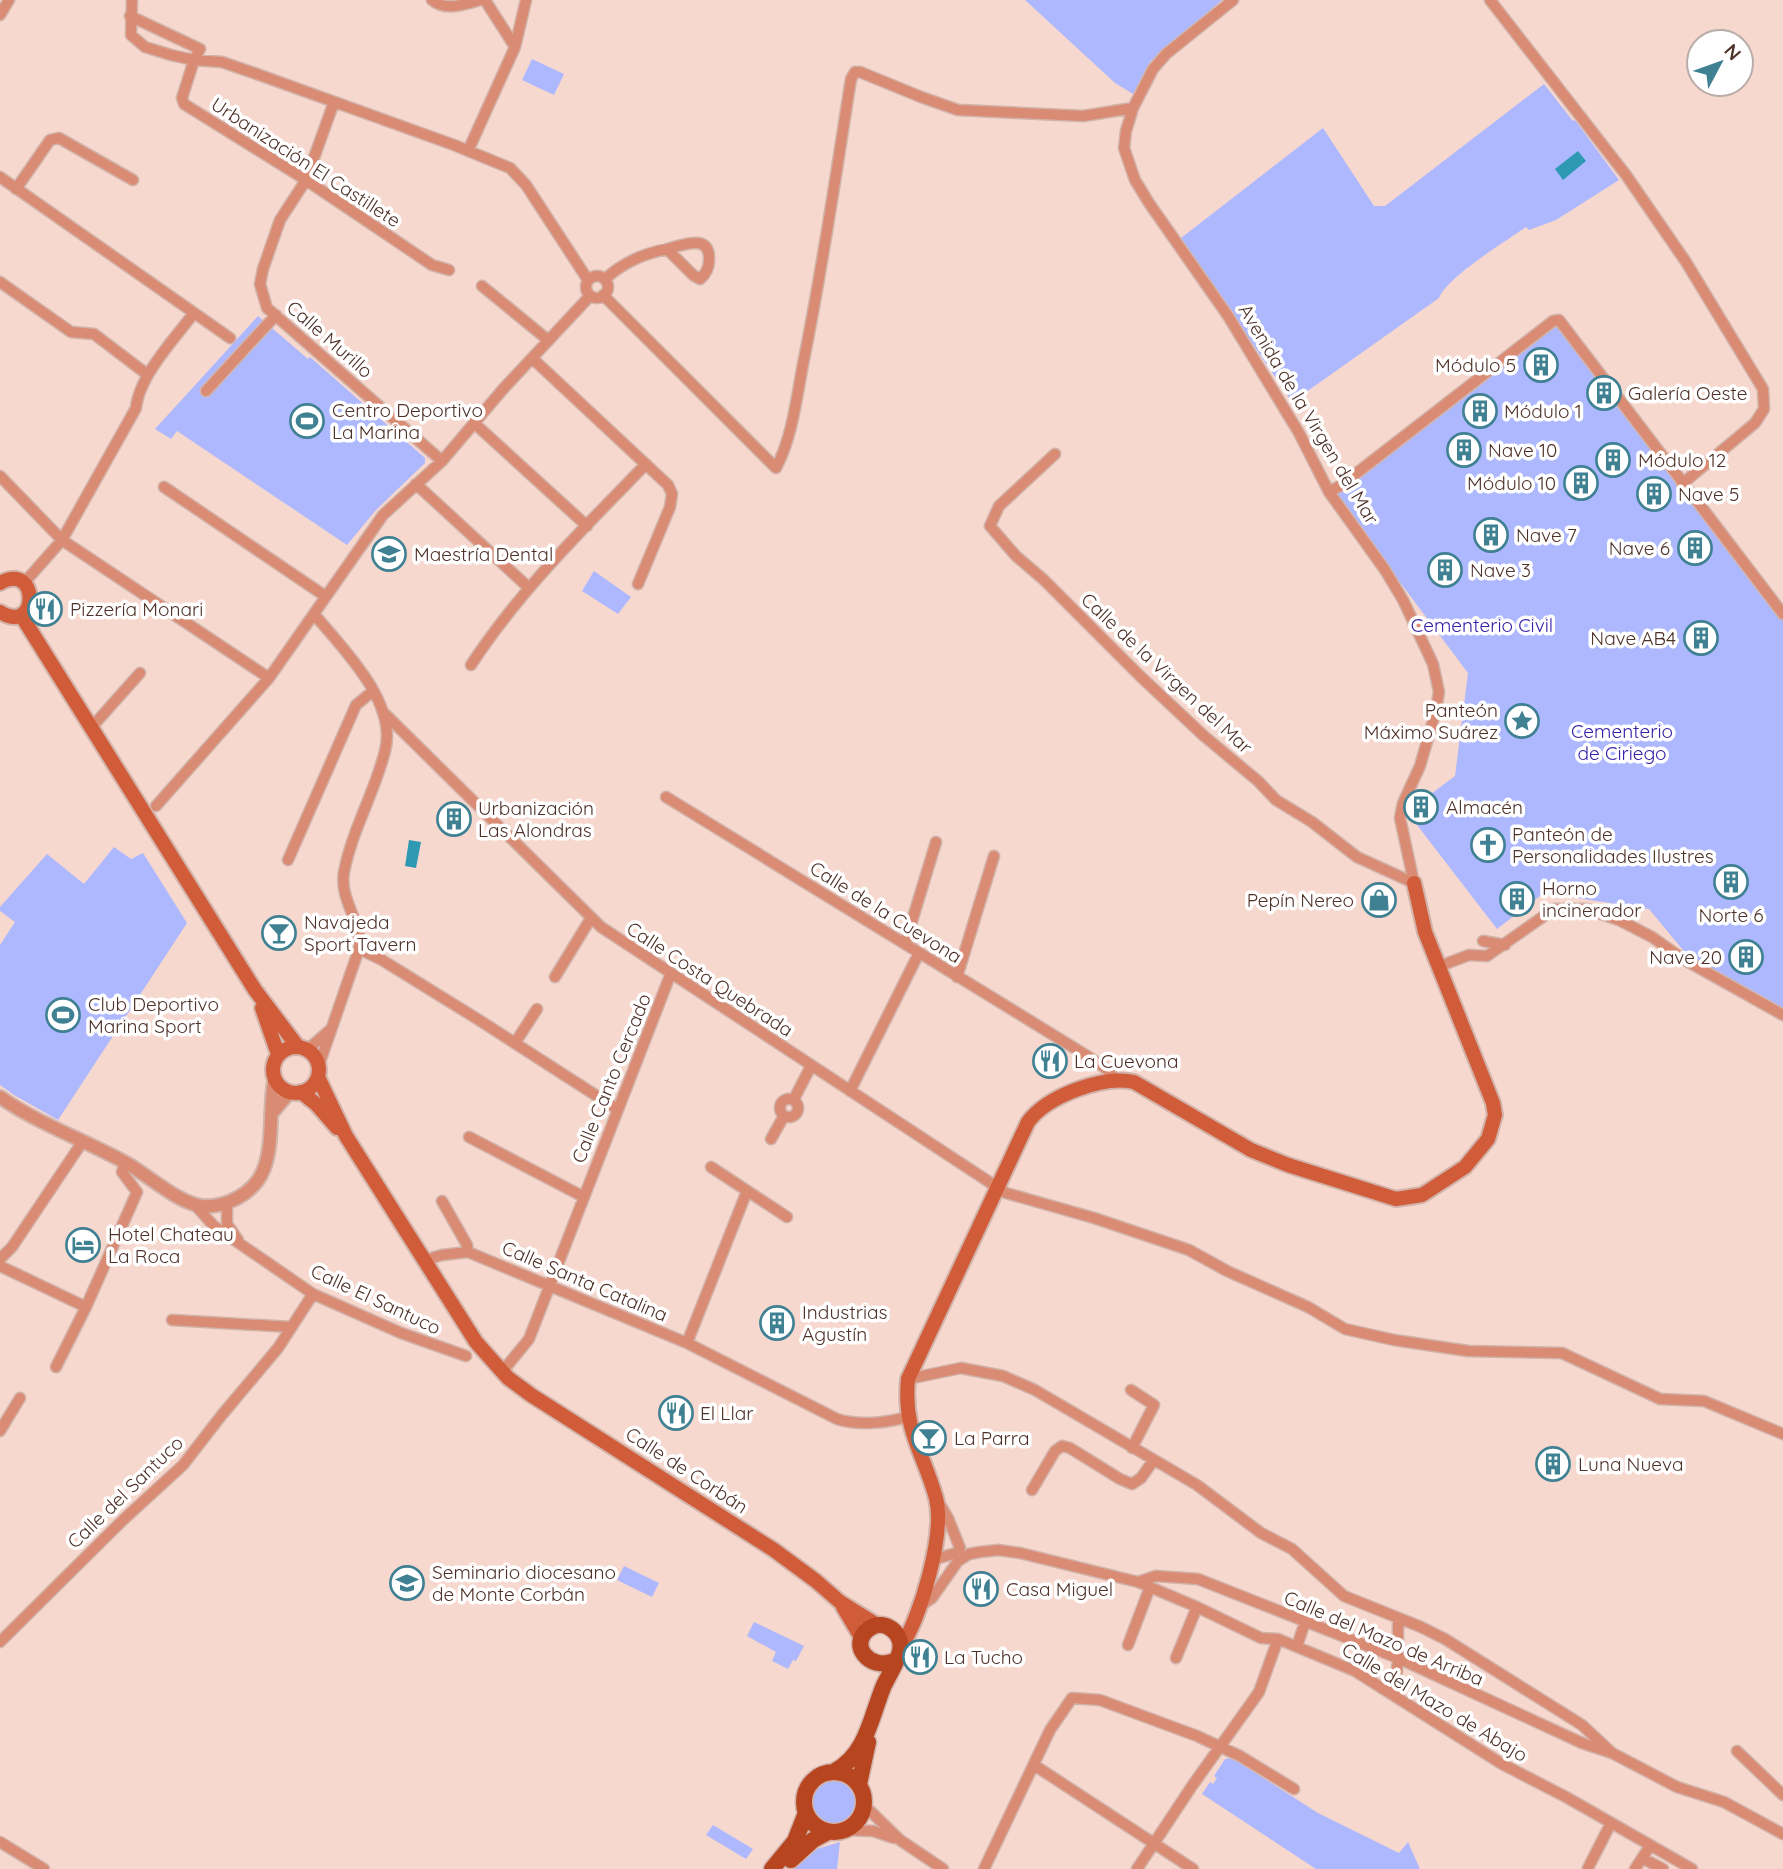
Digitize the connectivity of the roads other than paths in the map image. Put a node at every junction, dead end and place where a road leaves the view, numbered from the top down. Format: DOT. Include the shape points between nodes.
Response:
graph roads {
  1 [pos="9,0"];
  2 [pos="132,0"];
  3 [pos="432,0"];
  4 [pos="483,0"];
  5 [pos="526,0"];
  6 [pos="1233,0"];
  7 [pos="1490,0"];
  8 [pos="0,15"];
  9 [pos="130,16"];
  10 [pos="515,47"];
  11 [pos="194,60"];
  12 [pos="334,103"];
  13 [pos="1133,108"];
  14 [pos="468,151"];
  15 [pos="0,177"];
  16 [pos="133,180"];
  17 [pos="306,180"];
  18 [pos="16,189"];
  19 [pos="667,249"];
  20 [pos="449,270"];
  21 [pos="605,279"];
  22 [pos="588,280"];
  23 [pos="0,282"];
  24 [pos="482,286"];
  25 [pos="603,295"];
  26 [pos="590,296"];
  27 [pos="194,313"];
  28 [pos="276,315"];
  29 [pos="230,338"];
  30 [pos="548,341"];
  31 [pos="533,359"];
  32 [pos="148,375"];
  33 [pos="206,391"];
  34 [pos="474,424"];
  35 [pos="1055,454"];
  36 [pos="442,461"];
  37 [pos="646,464"];
  38 [pos="0,476"];
  39 [pos="416,484"];
  40 [pos="1682,484"];
  41 [pos="164,487"];
  42 [pos="1329,492"];
  43 [pos="587,526"];
  44 [pos="62,540"];
  45 [pos="0,583"];
  46 [pos="24,583"];
  47 [pos="638,584"];
  48 [pos="528,587"];
  49 [pos="325,596"];
  50 [pos="0,612"];
  51 [pos="314,614"];
  52 [pos="1783,614"];
  53 [pos="21,615"];
  54 [pos="471,665"];
  55 [pos="140,673"];
  56 [pos="269,678"];
  57 [pos="373,691"];
  58 [pos="384,713"];
  59 [pos="91,728"];
  60 [pos="410,741"];
  61 [pos="387,744"];
  62 [pos="666,797"];
  63 [pos="156,806"];
  64 [pos="936,842"];
  65 [pos="993,856"];
  66 [pos="288,860"];
  67 [pos="1414,883"];
  68 [pos="591,918"];
  69 [pos="1483,941"];
  70 [pos="905,944"];
  71 [pos="1505,946"];
  72 [pos="359,949"];
  73 [pos="919,953"];
  74 [pos="1440,966"];
  75 [pos="671,972"];
  76 [pos="555,977"];
  77 [pos="957,977"];
  78 [pos="255,990"];
  79 [pos="537,1009"];
  80 [pos="1783,1015"];
  81 [pos="331,1030"];
  82 [pos="515,1043"];
  83 [pos="303,1048"];
  84 [pos="278,1054"];
  85 [pos="1089,1058"];
  86 [pos="811,1066"];
  87 [pos="319,1071"];
  88 [pos="1116,1080"];
  89 [pos="274,1081"];
  90 [pos="1093,1086"];
  91 [pos="850,1091"];
  92 [pos="295,1093"];
  93 [pos="0,1097"];
  94 [pos="617,1109"];
  95 [pos="270,1115"];
  96 [pos="346,1136"];
  97 [pos="469,1137"];
  98 [pos="771,1139"];
  99 [pos="83,1141"];
  100 [pos="125,1162"];
  101 [pos="711,1167"];
  102 [pos="998,1188"];
  103 [pos="747,1191"];
  104 [pos="582,1196"];
  105 [pos="442,1201"];
  106 [pos="227,1202"];
  107 [pos="209,1212"];
  108 [pos="787,1217"];
  109 [pos="240,1244"];
  110 [pos="468,1251"];
  111 [pos="0,1259"];
  112 [pos="425,1260"];
  113 [pos="0,1266"];
  114 [pos="550,1284"];
  115 [pos="313,1294"];
  116 [pos="86,1307"];
  117 [pos="172,1320"];
  118 [pos="291,1327"];
  119 [pos="687,1343"];
  120 [pos="466,1356"];
  121 [pos="56,1367"];
  122 [pos="505,1375"];
  123 [pos="908,1379"];
  124 [pos="1131,1390"];
  125 [pos="20,1398"];
  126 [pos="908,1417"];
  127 [pos="2,1424"];
  128 [pos="1783,1434"];
  129 [pos="1132,1448"];
  130 [pos="1153,1461"];
  131 [pos="1032,1490"];
  132 [pos="935,1496"];
  133 [pos="937,1535"];
  134 [pos="960,1548"];
  135 [pos="980,1552"];
  136 [pos="932,1560"];
  137 [pos="1138,1582"];
  138 [pos="1150,1587"];
  139 [pos="840,1602"];
  140 [pos="1197,1607"];
  141 [pos="918,1610"];
  142 [pos="1398,1618"];
  143 [pos="1305,1622"];
  144 [pos="883,1626"];
  145 [pos="862,1639"];
  146 [pos="1278,1639"];
  147 [pos="0,1642"];
  148 [pos="1128,1645"];
  149 [pos="1297,1646"];
  150 [pos="897,1654"];
  151 [pos="1176,1658"];
  152 [pos="1398,1658"];
  153 [pos="873,1663"];
  154 [pos="881,1692"];
  155 [pos="1395,1695"];
  156 [pos="869,1729"];
  157 [pos="1221,1745"];
  158 [pos="1737,1751"];
  159 [pos="1612,1753"];
  160 [pos="1034,1765"];
  161 [pos="835,1771"];
  162 [pos="859,1784"];
  163 [pos="1294,1789"];
  164 [pos="1783,1795"];
  165 [pos="865,1806"];
  166 [pos="806,1813"];
  167 [pos="1611,1823"];
  168 [pos="847,1830"];
  169 [pos="828,1832"];
  170 [pos="1783,1834"];
  171 [pos="900,1840"];
  172 [pos="0,1842"];
  173 [pos="1154,1844"];
  174 [pos="1650,1846"];
  175 [pos="1642,1858"];
  176 [pos="1588,1868"];
  177 [pos="44,1869"];
  178 [pos="772,1869"];
  179 [pos="784,1869"];
  180 [pos="943,1869"];
  181 [pos="984,1869"];
  182 [pos="1137,1869"];
  183 [pos="1193,1869"];
  184 [pos="1635,1869"];
  185 [pos="1662,1869"];
  186 [pos="1692,1869"];
  1 -- 8 [label="street"];
  2 -- 9 [label="street"];
  3 -- 4 [label="street" via="448,7"];
  4 -- 10 [label="street"];
  5 -- 10 [label="street"];
  6 -- 13 [label="street, Avenida de la Virgen del Mar" via="1159,61"];
  7 -- 40 [label="street" via="1626,175 1686,262 1763,389 1764,408 1755,423"];
  9 -- 11 [label="street" via="131,35 145,47"];
  9 -- 11 [label="street" via="200,49"];
  10 -- 14 [label="street"];
  11 -- 12 [label="street" via="222,62"];
  11 -- 17 [label="street, Urbanización El Castillete" via="184,104"];
  12 -- 14 [label="street"];
  12 -- 17 [label="street, Calle Murillo"];
  13 -- 25 [label="street" via="1083,116 958,110 855,72 816,298 794,408 776,468"];
  13 -- 42 [label="street, Avenida de la Virgen del Mar" via="1124,148 1135,180 1236,328"];
  14 -- 22 [label="street" via="518,175"];
  15 -- 18 [label="street"];
  16 -- 18 [label="street" via="59,138 50,140"];
  17 -- 20 [label="street, Urbanización El Castillete" via="432,265"];
  17 -- 28 [label="street, Calle Murillo" via="280,220 260,284 267,308"];
  18 -- 27 [label="street"];
  19 -- 19 [label="street" via="693,275 704,276 709,261 705,246 691,242"];
  19 -- 21 [label="street" via="636,257"];
  21 -- 22 [label="street" via="596,276"];
  21 -- 25 [label="street"];
  22 -- 26 [label="street"];
  23 -- 32 [label="street" via="71,332 94,334"];
  24 -- 30 [label="street"];
  25 -- 26 [label="street"];
  26 -- 30 [label="street"];
  27 -- 29 [label="street"];
  27 -- 32 [label="street"];
  28 -- 33 [label="street"];
  28 -- 36 [label="street, Calle Murillo"];
  30 -- 31 [label="street"];
  31 -- 34 [label="street"];
  31 -- 37 [label="street"];
  32 -- 44 [label="street" via="137,395 136,408"];
  34 -- 36 [label="street"];
  34 -- 43 [label="street"];
  35 -- 67 [label="street, Calle de la Virgen del Mar" via="999,506 990,526 999,539 1276,800 1357,857"];
  36 -- 39 [label="street"];
  37 -- 43 [label="street"];
  37 -- 47 [label="street" via="672,494"];
  38 -- 44 [label="street"];
  39 -- 48 [label="street"];
  39 -- 49 [label="street" via="383,515"];
  40 -- 42 [label="street" via="1559,320"];
  40 -- 52 [label="street"];
  41 -- 49 [label="street"];
  42 -- 67 [label="street, Avenida de la Virgen del Mar" via="1404,600 1437,679 1432,729 1400,818"];
  43 -- 48 [label="street"];
  44 -- 46 [label="street"];
  44 -- 56 [label="street"];
  45 -- 46 [label="main road" via="12,579"];
  46 -- 53 [label="main road" via="31,600"];
  48 -- 54 [label="street"];
  49 -- 51 [label="street"];
  50 -- 53 [label="main road" via="9,617"];
  51 -- 56 [label="street"];
  51 -- 57 [label="street"];
  53 -- 59 [label="main road"];
  55 -- 59 [label="street"];
  56 -- 63 [label="street"];
  57 -- 58 [label="street"];
  57 -- 66 [label="street" via="356,705"];
  58 -- 60 [label="street"];
  58 -- 61 [label="street"];
  59 -- 78 [label="main road"];
  60 -- 61 [label="street" via="401,738"];
  60 -- 68 [label="street, Calle Costa Quebrada"];
  61 -- 72 [label="street" via="344,876 345,894 361,939"];
  62 -- 70 [label="street, Calle de la Cuevona"];
  64 -- 70 [label="street"];
  65 -- 77 [label="street"];
  67 -- 74 [label="main road, Avenida de la Virgen del Mar" via="1424,932"];
  68 -- 75 [label="street, Calle Costa Quebrada"];
  68 -- 76 [label="street"];
  69 -- 71 [label="street"];
  70 -- 73 [label="street, Calle de la Cuevona"];
  71 -- 74 [label="street" via="1487,956 1469,955"];
  71 -- 80 [label="street" via="1554,909 1595,911 1653,937"];
  72 -- 81 [label="street"];
  72 -- 82 [label="street"];
  73 -- 77 [label="street, Calle de la Cuevona"];
  73 -- 91 [label="street"];
  74 -- 88 [label="main road, Avenida de la Virgen del Mar" via="1495,1115 1479,1153 1422,1195 1396,1199 1289,1165 1241,1145 1134,1082"];
  75 -- 86 [label="street, Calle Costa Quebrada"];
  75 -- 94 [label="street, Calle Canto Cercado"];
  77 -- 85 [label="street, Calle de la Cuevona"];
  78 -- 83 [label="main road"];
  78 -- 84 [label="main road"];
  79 -- 82 [label="street"];
  81 -- 83 [label="street"];
  81 -- 87 [label="street"];
  82 -- 94 [label="street"];
  83 -- 84 [label="main road"];
  83 -- 87 [label="main road" via="315,1056"];
  84 -- 89 [label="main road" via="272,1069"];
  85 -- 88 [label="street, Calle de la Cuevona"];
  85 -- 90 [label="street" via="1096,1067"];
  86 -- 91 [label="street, Calle Costa Quebrada"];
  86 -- 98 [label="street" via="794,1099 781,1102 784,1116"];
  87 -- 92 [label="main road" via="311,1087"];
  87 -- 96 [label="main road"];
  88 -- 90 [label="main road"];
  89 -- 92 [label="main road"];
  89 -- 95 [label="street"];
  90 -- 102 [label="main road" via="1052,1101 1035,1113"];
  91 -- 102 [label="street, Calle Costa Quebrada"];
  92 -- 95 [label="street"];
  92 -- 96 [label="main road" via="316,1104"];
  93 -- 99 [label="street"];
  94 -- 104 [label="street, Calle Canto Cercado"];
  95 -- 106 [label="street" via="264,1171 253,1186"];
  96 -- 112 [label="main road, Calle de Corbán"];
  97 -- 104 [label="street, Calle Canto Cercado"];
  99 -- 100 [label="street"];
  99 -- 111 [label="street"];
  100 -- 107 [label="street"];
  100 -- 116 [label="street" via="122,1172 137,1192"];
  101 -- 103 [label="street"];
  102 -- 123 [label="main road"];
  102 -- 128 [label="street" via="1189,1250 1345,1329 1468,1351 1562,1353 1660,1398 1704,1401"];
  103 -- 108 [label="street"];
  103 -- 119 [label="street, Calle Santa Catalina"];
  104 -- 114 [label="street, Calle Canto Cercado"];
  105 -- 110 [label="street"];
  106 -- 107 [label="street"];
  106 -- 109 [label="street" via="227,1224"];
  107 -- 109 [label="street, Calle El Santuco" via="214,1226"];
  109 -- 115 [label="street, Calle El Santuco"];
  110 -- 112 [label="street"];
  110 -- 114 [label="street, Calle Santa Catalina"];
  112 -- 122 [label="main road, Calle de Corbán" via="476,1342"];
  113 -- 116 [label="street"];
  114 -- 119 [label="street, Calle Santa Catalina"];
  114 -- 122 [label="street, Calle Canto Cercado" via="528,1339"];
  115 -- 118 [label="street, Calle del Santuco"];
  115 -- 120 [label="street, Calle El Santuco"];
  116 -- 121 [label="street"];
  117 -- 118 [label="street"];
  118 -- 147 [label="street, Calle del Santuco" via="183,1465"];
  119 -- 126 [label="street, Calle Santa Catalina" via="847,1423"];
  122 -- 139 [label="main road, Calle de Corbán" via="774,1550"];
  123 -- 126 [label="main road"];
  123 -- 129 [label="street, Calle del Mazo de Arriba" via="961,1368 1003,1376"];
  124 -- 129 [label="street" via="1154,1405"];
  125 -- 127 [label="street"];
  126 -- 132 [label="main road"];
  129 -- 130 [label="street, Calle del Mazo de Arriba"];
  130 -- 131 [label="street" via="1132,1484 1062,1446"];
  130 -- 142 [label="street, Calle del Mazo de Arriba" via="1292,1549 1344,1596"];
  132 -- 133 [label="main road"];
  132 -- 134 [label="street"];
  133 -- 134 [label="street, Calle del Mazo de Abajo"];
  133 -- 136 [label="main road"];
  134 -- 135 [label="street, Calle del Mazo de Abajo"];
  134 -- 136 [label="street"];
  135 -- 137 [label="street, Calle del Mazo de Abajo" via="1020,1553"];
  135 -- 141 [label="street, Calle del Mazo de Abajo" via="958,1561"];
  136 -- 141 [label="main road"];
  137 -- 138 [label="street, Calle del Mazo de Abajo"];
  137 -- 143 [label="street, Calle del Mazo de Arriba" via="1156,1576 1198,1579"];
  138 -- 140 [label="street, Calle del Mazo de Abajo"];
  138 -- 148 [label="street"];
  139 -- 144 [label="main road, Calle de Corbán"];
  139 -- 145 [label="main road, Calle de Corbán"];
  140 -- 146 [label="street, Calle del Mazo de Abajo" via="1261,1638"];
  140 -- 151 [label="street"];
  141 -- 144 [label="main road" via="904,1624"];
  141 -- 150 [label="main road"];
  142 -- 152 [label="street"];
  142 -- 159 [label="street, Calle del Mazo de Arriba" via="1445,1639 1538,1696 1582,1725"];
  143 -- 149 [label="street"];
  143 -- 152 [label="street, Calle del Mazo de Arriba"];
  144 -- 145 [label="main road" via="867,1630"];
  144 -- 150 [label="main road" via="896,1633"];
  145 -- 153 [label="main road" via="863,1654"];
  146 -- 149 [label="street, Calle del Mazo de Abajo"];
  146 -- 157 [label="street" via="1259,1692"];
  149 -- 155 [label="street, Calle del Mazo de Abajo" via="1355,1671"];
  150 -- 153 [label="main road" via="881,1665"];
  150 -- 154 [label="main road"];
  152 -- 155 [label="street"];
  152 -- 159 [label="street, Calle del Mazo de Arriba"];
  153 -- 154 [label="main road"];
  154 -- 156 [label="main road"];
  155 -- 167 [label="street, Calle del Mazo de Abajo" via="1490,1757"];
  156 -- 161 [label="main road" via="848,1765"];
  156 -- 162 [label="main road"];
  157 -- 160 [label="street" via="1100,1700 1072,1698"];
  157 -- 163 [label="street"];
  157 -- 173 [label="street"];
  158 -- 164 [label="street"];
  159 -- 170 [label="street, Calle del Mazo de Arriba" via="1677,1787 1724,1802"];
  160 -- 173 [label="street"];
  160 -- 181 [label="street"];
  161 -- 162 [label="main road"];
  161 -- 166 [label="main road" via="810,1784 804,1798"];
  162 -- 165 [label="main road"];
  165 -- 168 [label="main road" via="862,1816"];
  165 -- 171 [label="street"];
  166 -- 169 [label="main road"];
  166 -- 178 [label="main road" via="796,1841"];
  167 -- 174 [label="street, Calle del Mazo de Abajo"];
  167 -- 176 [label="street"];
  168 -- 169 [label="main road"];
  168 -- 171 [label="street" via="873,1831"];
  169 -- 179 [label="main road" via="813,1840"];
  171 -- 180 [label="street"];
  172 -- 177 [label="street"];
  173 -- 182 [label="street"];
  173 -- 183 [label="street"];
  174 -- 175 [label="street"];
  174 -- 186 [label="street, Calle del Mazo de Abajo"];
  175 -- 184 [label="street"];
  175 -- 185 [label="street"];
}
